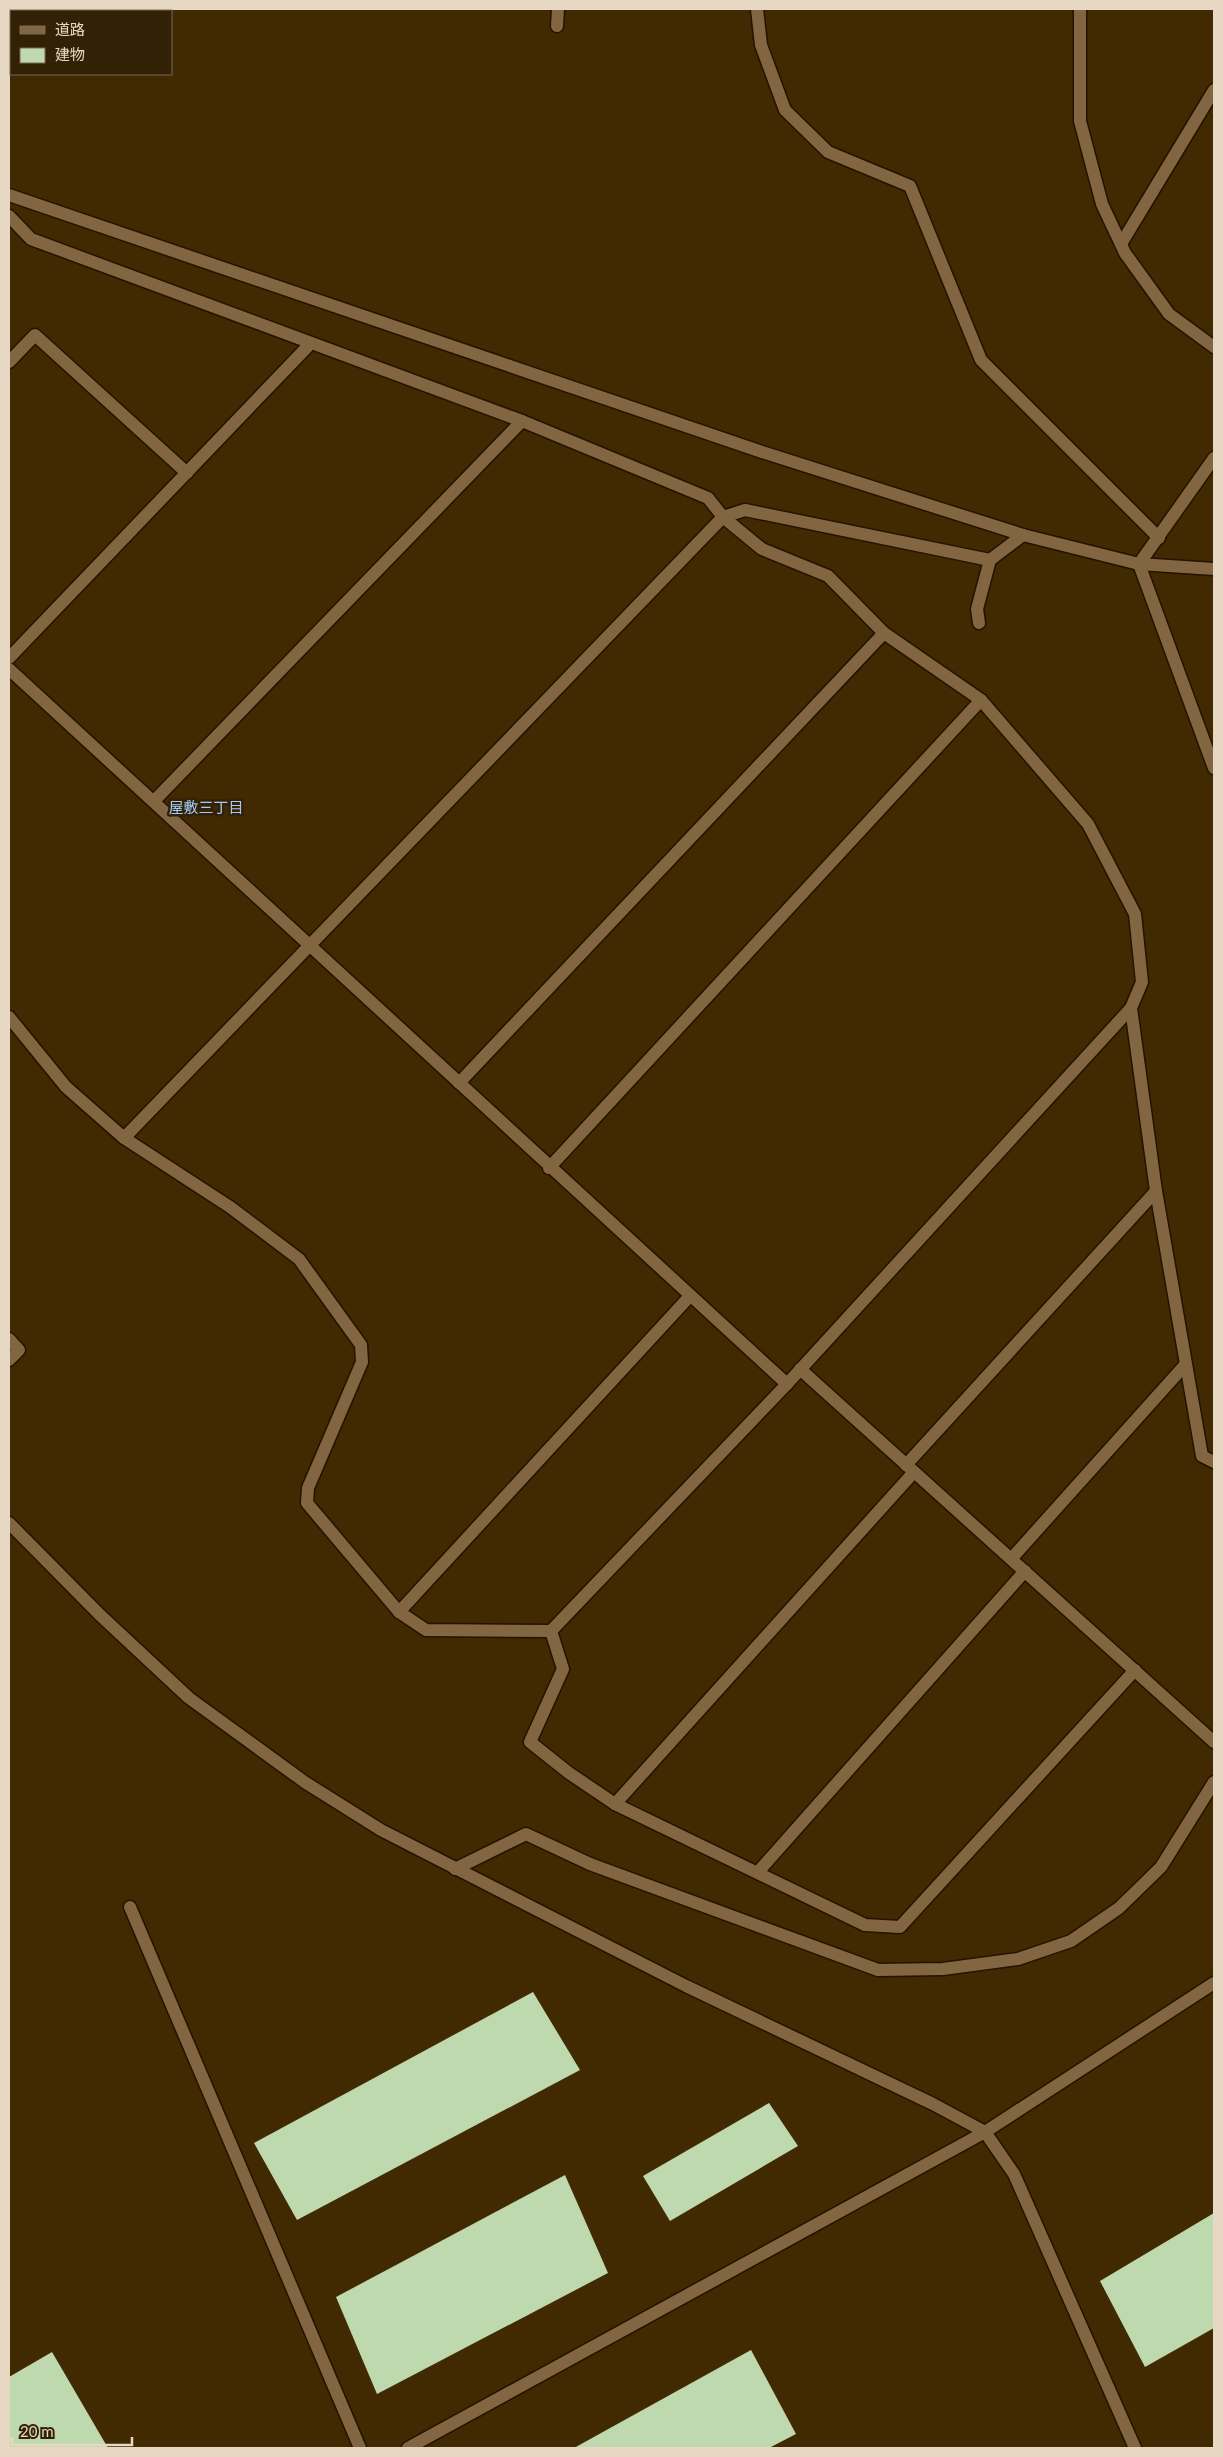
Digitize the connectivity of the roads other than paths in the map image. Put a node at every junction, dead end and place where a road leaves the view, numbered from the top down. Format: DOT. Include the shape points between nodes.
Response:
graph roads {
  1 [pos="558,9"];
  2 [pos="757,9"];
  3 [pos="1080,9"];
  4 [pos="557,26"];
  5 [pos="1214,90"];
  6 [pos="9,194"];
  7 [pos="9,216"];
  8 [pos="1120,244"];
  9 [pos="312,343"];
  10 [pos="1214,347"];
  11 [pos="9,362"];
  12 [pos="522,421"];
  13 [pos="1214,458"];
  14 [pos="187,473"];
  15 [pos="723,517"];
  16 [pos="1023,535"];
  17 [pos="1159,538"];
  18 [pos="990,560"];
  19 [pos="1139,564"];
  20 [pos="1214,569"];
  21 [pos="978,623"];
  22 [pos="884,633"];
  23 [pos="9,658"];
  24 [pos="9,669"];
  25 [pos="981,700"];
  26 [pos="1214,768"];
  27 [pos="154,801"];
  28 [pos="311,945"];
  29 [pos="1131,1008"];
  30 [pos="9,1017"];
  31 [pos="459,1084"];
  32 [pos="124,1138"];
  33 [pos="549,1168"];
  34 [pos="1156,1191"];
  35 [pos="690,1296"];
  36 [pos="9,1339"];
  37 [pos="9,1360"];
  38 [pos="1186,1365"];
  39 [pos="800,1369"];
  40 [pos="787,1384"];
  41 [pos="1214,1462"];
  42 [pos="910,1468"];
  43 [pos="9,1523"];
  44 [pos="1011,1559"];
  45 [pos="1025,1571"];
  46 [pos="399,1612"];
  47 [pos="552,1631"];
  48 [pos="1135,1670"];
  49 [pos="1214,1742"];
  50 [pos="1214,1782"];
  51 [pos="615,1804"];
  52 [pos="455,1869"];
  53 [pos="758,1872"];
  54 [pos="130,1907"];
  55 [pos="1214,1984"];
  56 [pos="985,2132"];
  57 [pos="360,2448"];
  58 [pos="408,2448"];
  59 [pos="1135,2448"];
  1 -- 4 [label="street"];
  2 -- 17 [label="street" via="761,45 785,110 828,152 910,186 981,360"];
  3 -- 8 [label="street" via="1080,120 1102,204"];
  5 -- 8 [label="street"];
  6 -- 16 [label="street" via="762,452"];
  7 -- 9 [label="street" via="30,239"];
  8 -- 10 [label="street" via="1169,314"];
  9 -- 12 [label="street"];
  9 -- 14 [label="street"];
  11 -- 14 [label="street" via="35,335"];
  12 -- 15 [label="street" via="708,498"];
  12 -- 27 [label="street"];
  13 -- 17 [label="street"];
  14 -- 23 [label="street"];
  15 -- 18 [label="street" via="745,510"];
  15 -- 22 [label="street" via="762,549 828,576"];
  15 -- 28 [label="street"];
  16 -- 18 [label="street"];
  16 -- 19 [label="street"];
  17 -- 19 [label="street"];
  18 -- 21 [label="street" via="977,609"];
  19 -- 20 [label="street"];
  19 -- 26 [label="street"];
  22 -- 25 [label="street"];
  22 -- 31 [label="street"];
  24 -- 27 [label="street"];
  25 -- 29 [label="street" via="1088,824 1135,914 1142,982"];
  25 -- 33 [label="street"];
  27 -- 28 [label="street"];
  28 -- 31 [label="street"];
  28 -- 32 [label="street"];
  29 -- 34 [label="street"];
  29 -- 39 [label="street"];
  30 -- 32 [label="street" via="66,1087"];
  31 -- 33 [label="street"];
  32 -- 46 [label="street" via="230,1207 299,1259 361,1345 362,1362 308,1488 307,1503"];
  33 -- 35 [label="street"];
  34 -- 38 [label="street"];
  34 -- 42 [label="street"];
  35 -- 40 [label="street"];
  35 -- 46 [label="street"];
  36 -- 37 [label="street" via="19,1350"];
  38 -- 41 [label="street" via="1202,1456"];
  38 -- 44 [label="street"];
  39 -- 40 [label="street"];
  39 -- 42 [label="street"];
  40 -- 47 [label="street"];
  42 -- 44 [label="street"];
  42 -- 51 [label="street"];
  43 -- 52 [label="street" via="100,1615 189,1698 306,1783 380,1830"];
  44 -- 45 [label="street"];
  45 -- 48 [label="street"];
  45 -- 53 [label="street"];
  46 -- 47 [label="street" via="426,1630"];
  47 -- 51 [label="street" via="564,1669 530,1742"];
  48 -- 49 [label="street"];
  48 -- 53 [label="street" via="900,1928 865,1925"];
  50 -- 52 [label="street" via="1161,1867 1119,1908 1079,1936 1018,1959 943,1969 878,1970 861,1965 590,1864 526,1834"];
  51 -- 53 [label="street"];
  52 -- 56 [label="street"];
  54 -- 57 [label="street"];
  55 -- 56 [label="street"];
  56 -- 58 [label="street"];
  56 -- 59 [label="street" via="1014,2174"];
}
